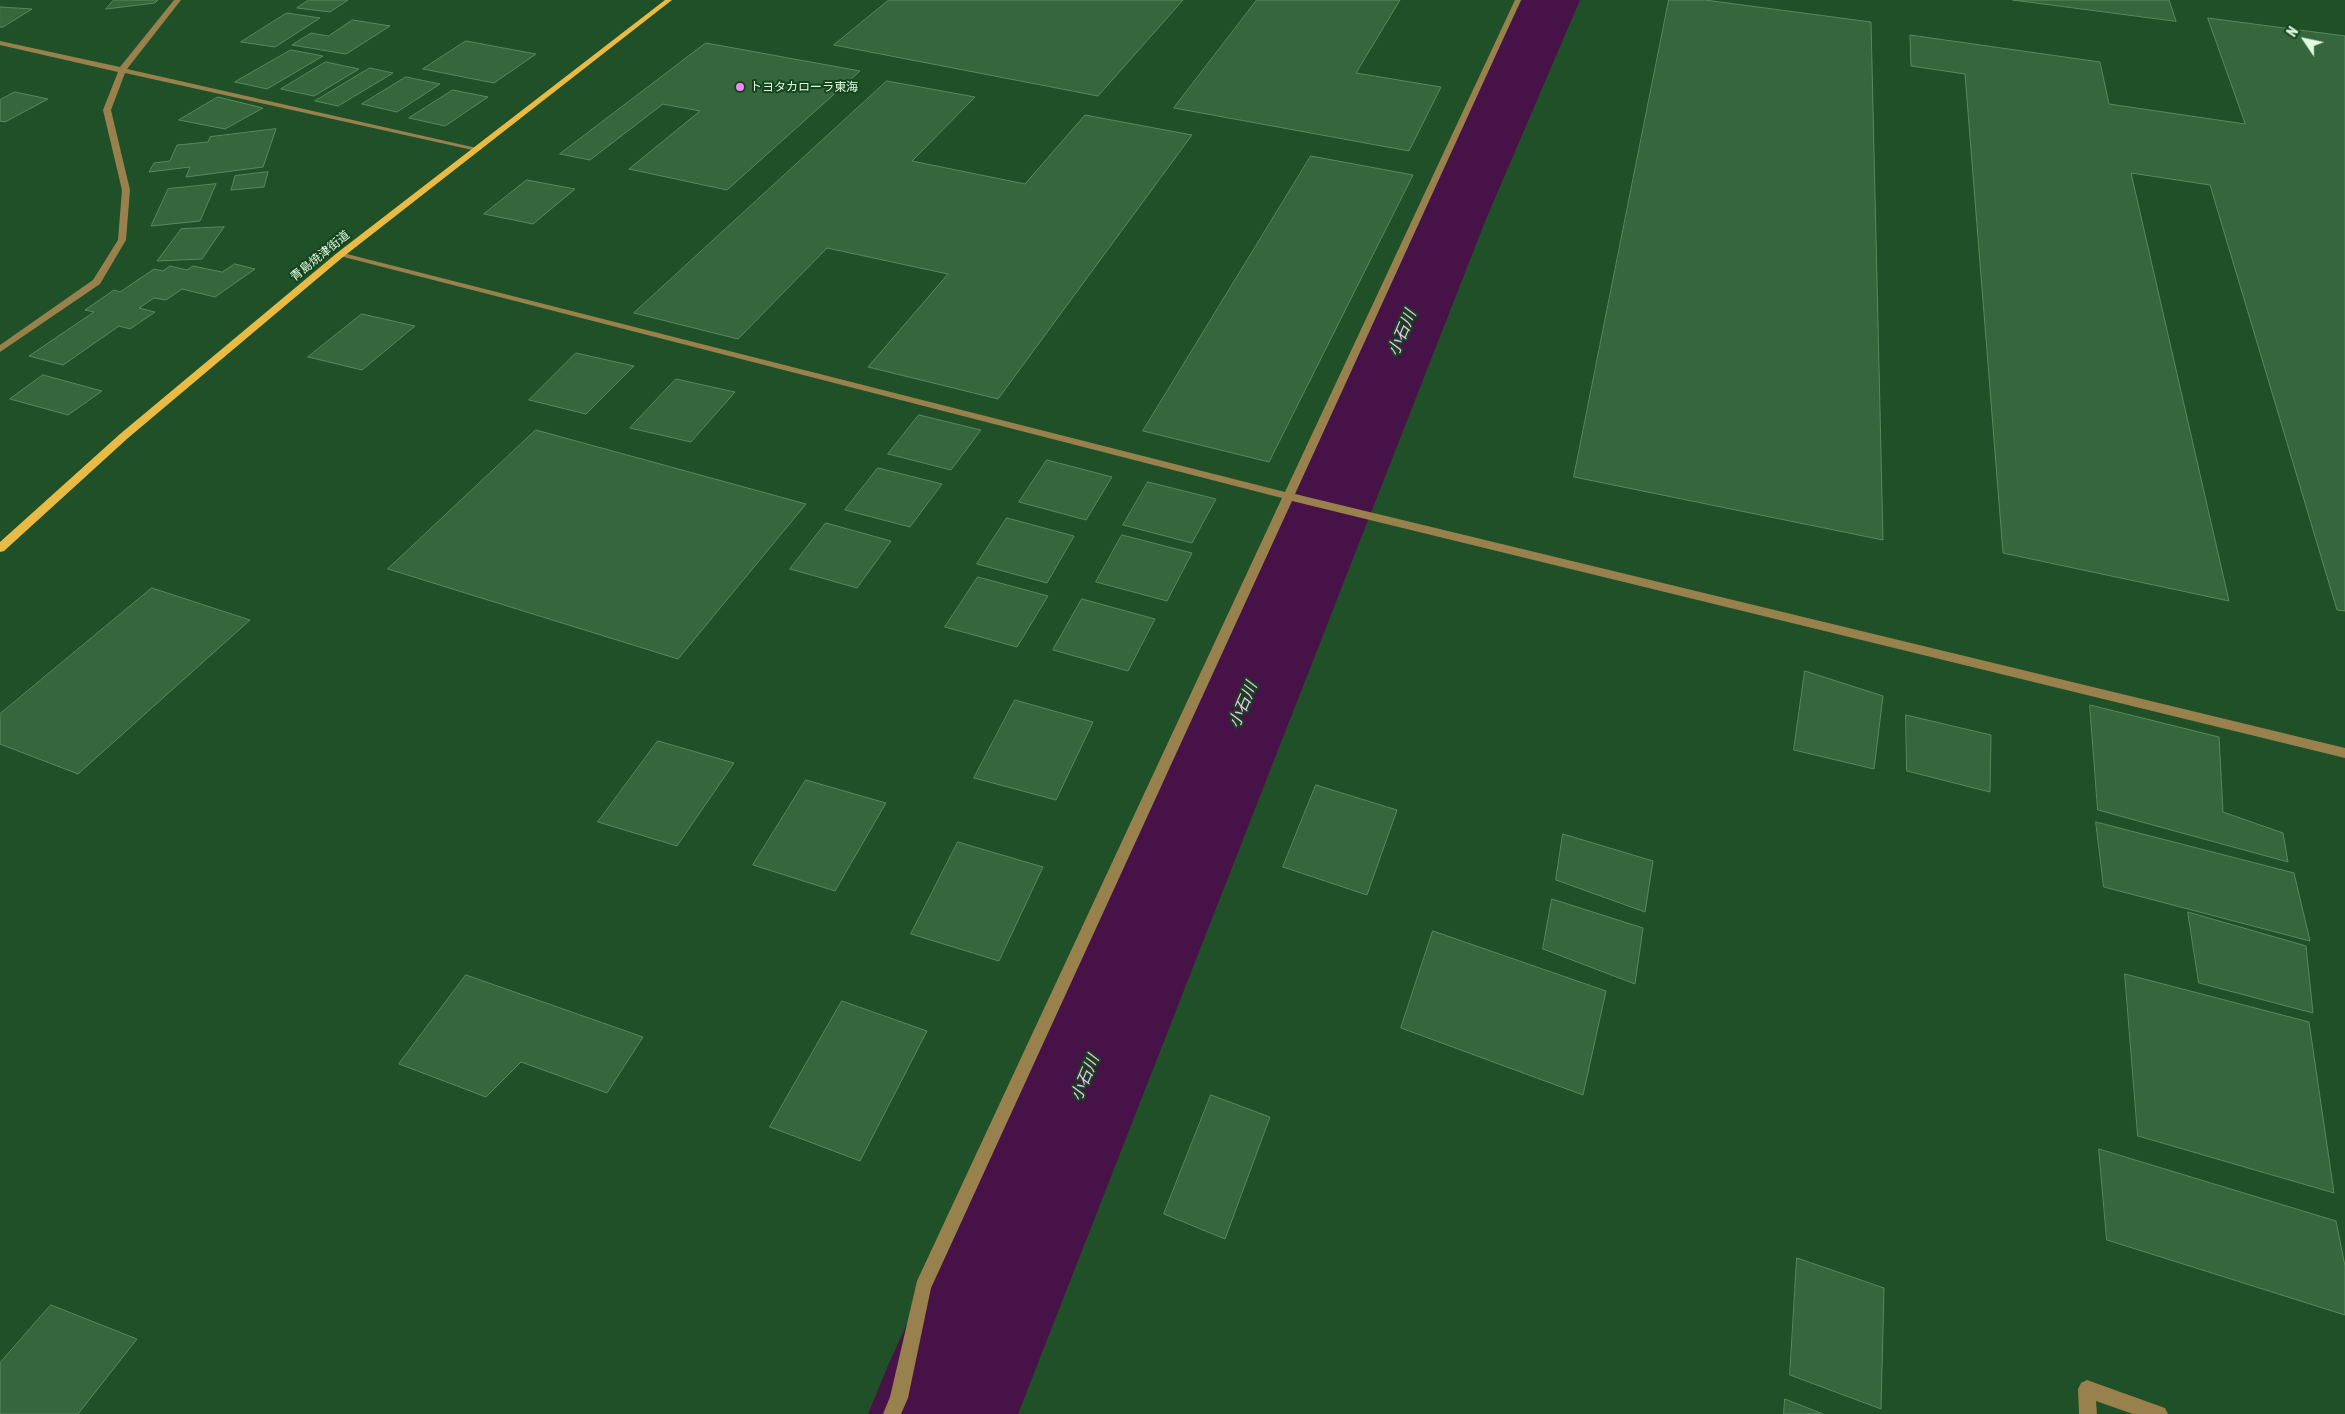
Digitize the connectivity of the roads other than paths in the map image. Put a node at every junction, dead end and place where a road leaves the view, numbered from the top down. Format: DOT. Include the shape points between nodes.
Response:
graph roads {
  1 [pos="178,0"];
  2 [pos="670,0"];
  3 [pos="1518,0"];
  4 [pos="0,44"];
  5 [pos="123,70"];
  6 [pos="477,149"];
  7 [pos="340,255"];
  8 [pos="0,349"];
  9 [pos="1287,496"];
  10 [pos="0,548"];
  11 [pos="2345,753"];
  12 [pos="892,1414"];
  13 [pos="2088,1414"];
  14 [pos="2159,1414"];
  1 -- 5 [label="street"];
  2 -- 6 [label="main road, 青島焼津街道"];
  3 -- 9 [label="street"];
  4 -- 5 [label="street"];
  5 -- 6 [label="street"];
  5 -- 8 [label="street" via="107,110 126,190 122,240 98,282"];
  6 -- 7 [label="main road, 青島焼津街道"];
  7 -- 9 [label="street"];
  7 -- 10 [label="main road, 青島焼津街道" via="124,436"];
  9 -- 11 [label="street"];
  9 -- 12 [label="street" via="923,1287 900,1398"];
  13 -- 14 [label="street" via="2087,1389"];
}
